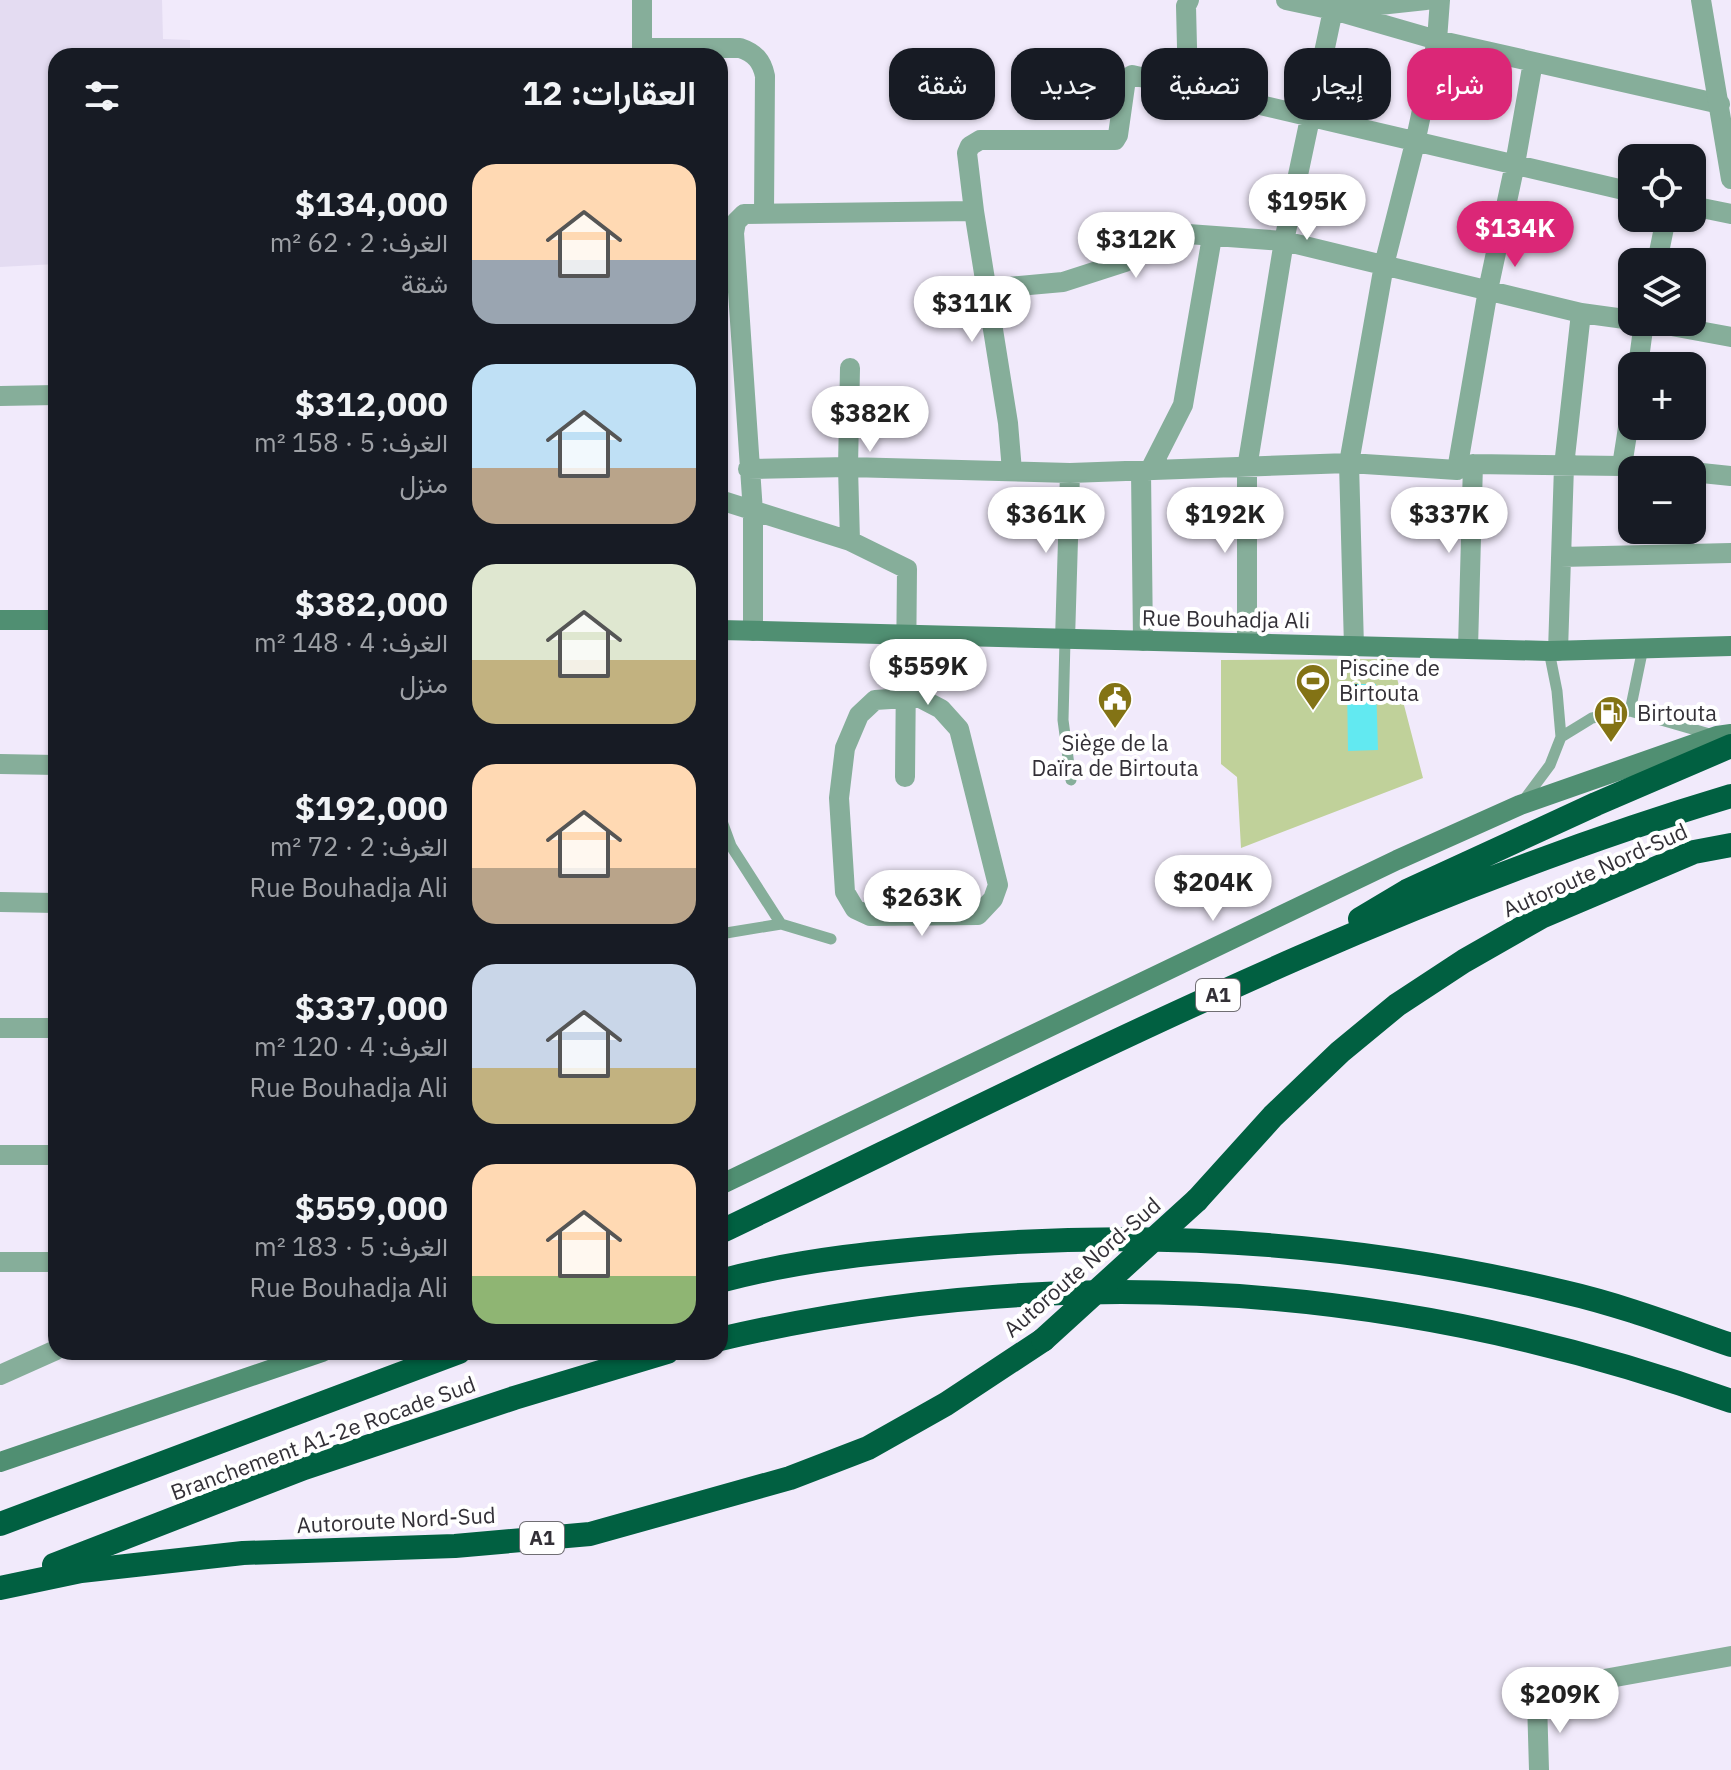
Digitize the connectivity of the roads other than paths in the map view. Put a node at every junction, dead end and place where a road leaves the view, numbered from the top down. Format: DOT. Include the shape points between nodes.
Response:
graph roads {
  1 [pos="642,0"];
  2 [pos="1189,0"];
  3 [pos="1286,0"];
  4 [pos="1426,0"];
  5 [pos="1440,0"];
  6 [pos="1701,0"];
  7 [pos="1378,3"];
  8 [pos="1333,10"];
  9 [pos="1437,40"];
  10 [pos="642,48"];
  11 [pos="728,48"];
  12 [pos="1187,48"];
  13 [pos="1326,48"];
  14 [pos="1533,62"];
  15 [pos="1141,78"];
  16 [pos="1720,104"];
  17 [pos="1312,120"];
  18 [pos="1320,120"];
  19 [pos="1415,143"];
  20 [pos="1515,164"];
  21 [pos="1731,179"];
  22 [pos="1618,189"];
  23 [pos="1706,209"];
  24 [pos="974,211"];
  25 [pos="764,212"];
  26 [pos="1731,214"];
  27 [pos="1212,237"];
  28 [pos="1284,241"];
  29 [pos="1384,265"];
  30 [pos="985,289"];
  31 [pos="1488,290"];
  32 [pos="1581,313"];
  33 [pos="1618,318"];
  34 [pos="1706,333"];
  35 [pos="1731,337"];
  36 [pos="850,368"];
  37 [pos="48,395"];
  38 [pos="0,396"];
  39 [pos="1349,463"];
  40 [pos="1564,466"];
  41 [pos="1618,466"];
  42 [pos="848,467"];
  43 [pos="1465,467"];
  44 [pos="1247,468"];
  45 [pos="748,469"];
  46 [pos="1146,469"];
  47 [pos="1012,471"];
  48 [pos="1070,473"];
  49 [pos="1706,473"];
  50 [pos="1731,476"];
  51 [pos="728,503"];
  52 [pos="753,512"];
  53 [pos="850,541"];
  54 [pos="1731,553"];
  55 [pos="1561,557"];
  56 [pos="0,620"];
  57 [pos="48,620"];
  58 [pos="728,630"];
  59 [pos="753,631"];
  60 [pos="907,636"];
  61 [pos="1065,640"];
  62 [pos="1143,641"];
  63 [pos="1247,643"];
  64 [pos="1731,646"];
  65 [pos="1354,647"];
  66 [pos="1468,648"];
  67 [pos="1643,648"];
  68 [pos="1554,651"];
  69 [pos="906,698"];
  70 [pos="1630,711"];
  71 [pos="1561,737"];
  72 [pos="1726,739"];
  73 [pos="0,764"];
  74 [pos="48,765"];
  75 [pos="905,777"];
  76 [pos="1071,780"];
  77 [pos="1731,796"];
  78 [pos="1520,805"];
  79 [pos="728,838"];
  80 [pos="1731,845"];
  81 [pos="0,902"];
  82 [pos="48,903"];
  83 [pos="781,924"];
  84 [pos="728,933"];
  85 [pos="831,939"];
  86 [pos="1283,966"];
  87 [pos="0,1028"];
  88 [pos="48,1028"];
  89 [pos="0,1155"];
  90 [pos="48,1155"];
  91 [pos="728,1181"];
  92 [pos="728,1228"];
  93 [pos="0,1262"];
  94 [pos="48,1262"];
  95 [pos="728,1279"];
  96 [pos="728,1337"];
  97 [pos="1731,1345"];
  98 [pos="48,1354"];
  99 [pos="299,1360"];
  100 [pos="440,1360"];
  101 [pos="641,1360"];
  102 [pos="0,1375"];
  103 [pos="1731,1401"];
  104 [pos="0,1462"];
  105 [pos="0,1524"];
  106 [pos="0,1587"];
  107 [pos="1731,1656"];
  108 [pos="1539,1770"];
  1 -- 10 [label="street"];
  2 -- 12 [label="street"];
  3 -- 8 [label="street"];
  4 -- 7 [label="street"];
  5 -- 9 [label="street"];
  6 -- 16 [label="street"];
  7 -- 8 [label="street"];
  8 -- 9 [label="street"];
  8 -- 13 [label="street"];
  9 -- 14 [label="street"];
  9 -- 19 [label="street"];
  11 -- 25 [label="street" via="748,51 760,61 765,76"];
  14 -- 16 [label="street"];
  14 -- 20 [label="street"];
  15 -- 24 [label="street" via="1126,79 1115,140 980,140 970,146"];
  16 -- 21 [label="street"];
  17 -- 28 [label="street"];
  18 -- 19 [label="street"];
  19 -- 20 [label="street"];
  19 -- 29 [label="street"];
  20 -- 22 [label="street"];
  20 -- 31 [label="street"];
  23 -- 26 [label="street"];
  24 -- 25 [label="street"];
  24 -- 30 [label="street"];
  25 -- 45 [label="street" via="744,214 734,233"];
  27 -- 28 [label="street"];
  27 -- 30 [label="street" via="1174,233 1125,262 1063,282"];
  27 -- 46 [label="street" via="1183,405"];
  28 -- 29 [label="street"];
  28 -- 44 [label="street"];
  29 -- 31 [label="street"];
  29 -- 39 [label="street"];
  30 -- 47 [label="street"];
  31 -- 32 [label="street"];
  31 -- 43 [label="street"];
  32 -- 33 [label="street"];
  32 -- 40 [label="street"];
  34 -- 35 [label="street"];
  36 -- 42 [label="street"];
  37 -- 38 [label="street"];
  39 -- 43 [label="street"];
  39 -- 44 [label="street"];
  39 -- 65 [label="street"];
  40 -- 41 [label="street"];
  40 -- 43 [label="street"];
  40 -- 55 [label="street"];
  42 -- 45 [label="street"];
  42 -- 47 [label="street"];
  42 -- 53 [label="street"];
  43 -- 66 [label="street"];
  44 -- 46 [label="street"];
  44 -- 63 [label="street"];
  45 -- 52 [label="street"];
  46 -- 48 [label="street"];
  46 -- 62 [label="street"];
  47 -- 48 [label="street"];
  48 -- 61 [label="street"];
  49 -- 50 [label="street"];
  51 -- 52 [label="street"];
  52 -- 53 [label="street"];
  52 -- 59 [label="street"];
  53 -- 60 [label="street" via="907,569"];
  54 -- 55 [label="street"];
  55 -- 68 [label="street"];
  56 -- 57 [label="main road"];
  58 -- 59 [label="main road, Rue Bouhadja Ali"];
  59 -- 60 [label="main road, Rue Bouhadja Ali"];
  60 -- 61 [label="main road, Rue Bouhadja Ali"];
  60 -- 69 [label="street"];
  61 -- 62 [label="main road, Rue Bouhadja Ali"];
  61 -- 76 [label="lane" via="1063,720"];
  62 -- 63 [label="main road, Rue Bouhadja Ali"];
  63 -- 65 [label="main road, Rue Bouhadja Ali"];
  64 -- 67 [label="main road, Rue Bouhadja Ali"];
  65 -- 66 [label="main road, Rue Bouhadja Ali"];
  66 -- 68 [label="main road, Rue Bouhadja Ali"];
  67 -- 68 [label="main road, Rue Bouhadja Ali"];
  67 -- 70 [label="lane"];
  68 -- 71 [label="lane"];
  69 -- 69 [label="street" via="875,700 859,715 845,748 839,798 845,892 855,909 870,916 978,915 998,885 959,729 941,709 920,698"];
  69 -- 75 [label="street"];
  70 -- 71 [label="lane" via="1592,718"];
  70 -- 72 [label="lane"];
  71 -- 78 [label="lane" via="1550,765"];
  72 -- 78 [label="main road"];
  72 -- 86 [label="highway" via="1407,891"];
  73 -- 74 [label="street"];
  77 -- 86 [label="highway, Autoroute Nord-Sud / A1" via="1543,859"];
  78 -- 91 [label="main road"];
  79 -- 83 [label="lane"];
  80 -- 106 [label="highway, Autoroute Nord-Sud / A1, bridge" via="1694,852 1541,917 1397,1005 1340,1052 1197,1200 1043,1340 868,1448 790,1478 590,1534 455,1546 227,1554 81,1571"];
  81 -- 82 [label="street"];
  83 -- 84 [label="lane"];
  83 -- 85 [label="lane"];
  86 -- 92 [label="highway, Autoroute Nord-Sud / A1"];
  87 -- 88 [label="street"];
  89 -- 90 [label="street"];
  93 -- 94 [label="street"];
  95 -- 97 [label="highway" via="776,1266 909,1249 1038,1240 1183,1239 1449,1267 1567,1292"];
  96 -- 103 [label="highway" via="918,1303 1033,1294 1176,1292 1283,1299 1433,1320 1532,1340"];
  98 -- 102 [label="street"];
  99 -- 104 [label="main road"];
  100 -- 105 [label="highway"];
  101 -- 106 [label="highway, Branchement A1-2e Rocade Sud" via="304,1468"];
  107 -- 108 [label="street" via="1549,1689 1537,1701"];
}
